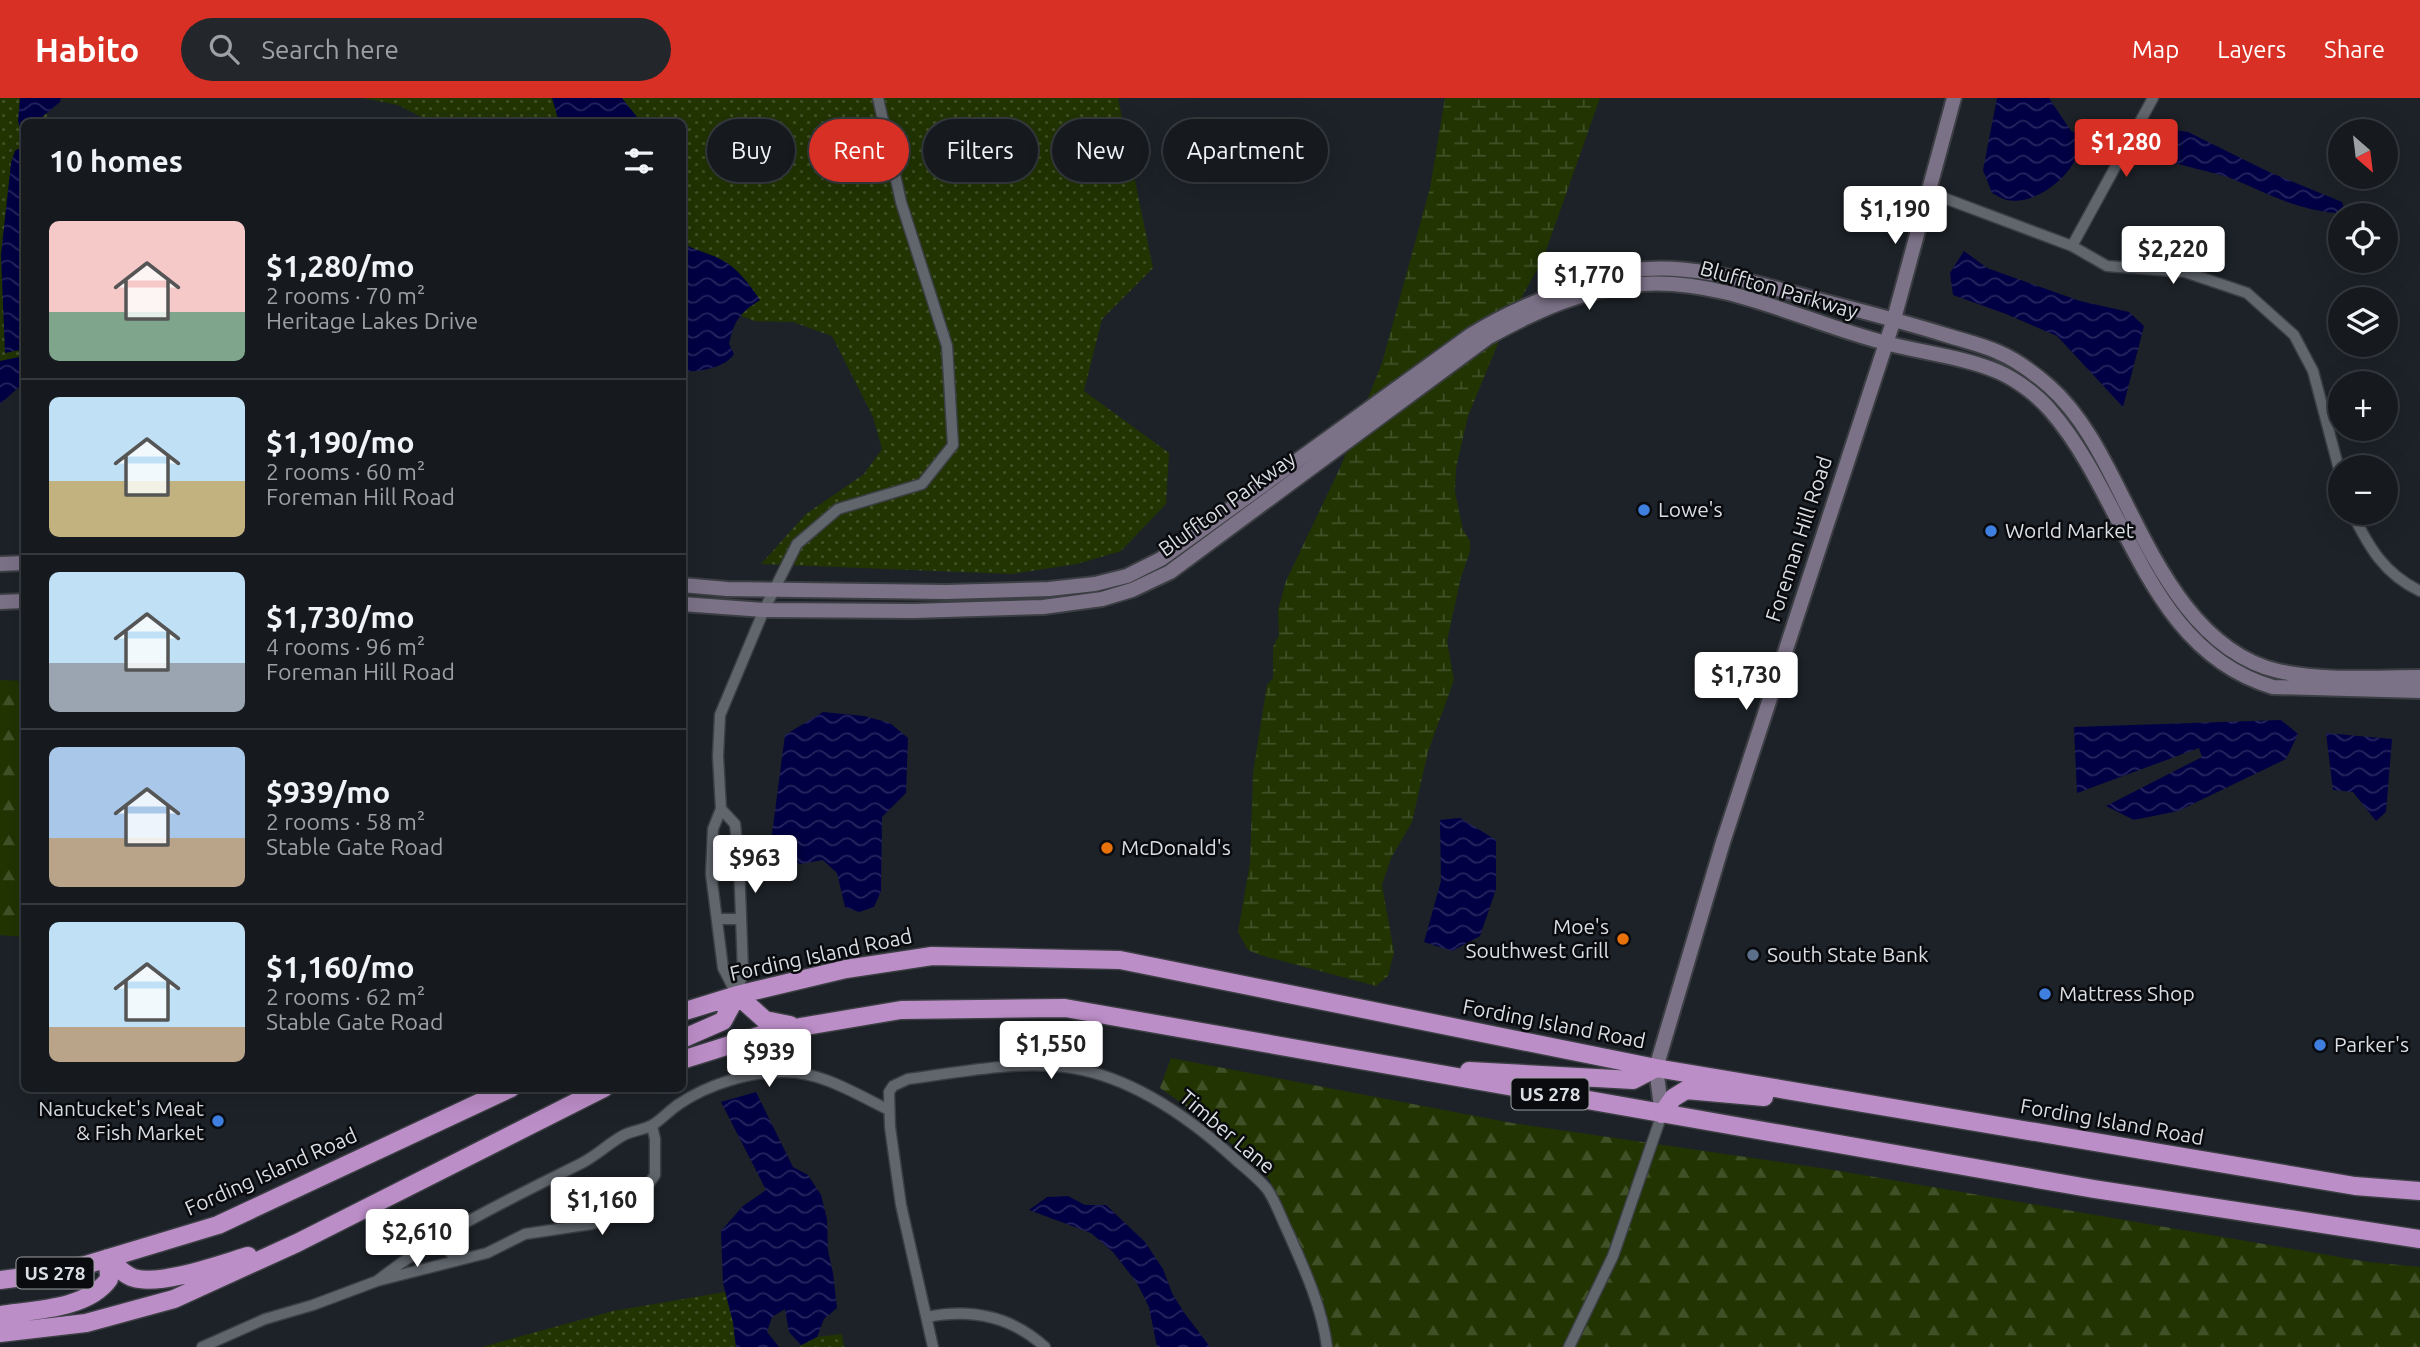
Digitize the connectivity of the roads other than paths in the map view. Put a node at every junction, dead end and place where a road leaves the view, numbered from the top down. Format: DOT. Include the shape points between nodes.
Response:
graph roads {
  1 [pos="878,98"];
  2 [pos="1954,98"];
  3 [pos="2153,98"];
  4 [pos="1928,192"];
  5 [pos="2072,246"];
  6 [pos="1894,319"];
  7 [pos="1886,343"];
  8 [pos="2335,455"];
  9 [pos="2358,525"];
  10 [pos="21,562"];
  11 [pos="0,564"];
  12 [pos="686,585"];
  13 [pos="774,589"];
  14 [pos="2420,590"];
  15 [pos="21,601"];
  16 [pos="0,602"];
  17 [pos="686,604"];
  18 [pos="764,610"];
  19 [pos="2420,677"];
  20 [pos="2420,691"];
  21 [pos="720,809"];
  22 [pos="717,919"];
  23 [pos="741,919"];
  24 [pos="737,995"];
  25 [pos="686,1011"];
  26 [pos="804,1026"];
  27 [pos="686,1037"];
  28 [pos="686,1059"];
  29 [pos="1389,1066"];
  30 [pos="1656,1068"];
  31 [pos="502,1092"];
  32 [pos="594,1092"];
  33 [pos="1900,1109"];
  34 [pos="889,1111"];
  35 [pos="1661,1114"];
  36 [pos="652,1126"];
  37 [pos="2420,1191"];
  38 [pos="441,1237"];
  39 [pos="2420,1239"];
  40 [pos="297,1243"];
  41 [pos="108,1258"];
  42 [pos="456,1261"];
  43 [pos="0,1280"];
  44 [pos="377,1280"];
  45 [pos="0,1315"];
  46 [pos="927,1317"];
  47 [pos="0,1333"];
  48 [pos="202,1347"];
  49 [pos="933,1347"];
  50 [pos="1045,1347"];
  51 [pos="1327,1347"];
  52 [pos="1569,1347"];
  1 -- 13 [label="street" via="901,202 947,346 953,445 922,484 838,509 797,544"];
  2 -- 4 [label="main road, Foreman Hill Road"];
  3 -- 5 [label="street"];
  4 -- 5 [label="street"];
  4 -- 6 [label="main road, Foreman Hill Road"];
  5 -- 8 [label="street" via="2107,266 2185,272 2247,293 2294,335 2313,371"];
  6 -- 7 [label="main road, Foreman Hill Road"];
  6 -- 13 [label="main road, Bluffton Parkway" via="1720,276 1663,269 1627,272 1502,316 1161,559 1127,576 1083,585 998,592"];
  6 -- 19 [label="main road, Bluffton Parkway" via="1997,351 2051,388 2104,460 2170,584 2195,619 2222,642 2276,670 2310,676"];
  7 -- 18 [label="main road, Bluffton Parkway" via="1714,289 1685,284 1605,288 1523,318 1488,338 1170,572 1132,590 1043,607"];
  7 -- 20 [label="main road, Bluffton Parkway" via="1999,372 2048,408 2090,466 2169,611 2227,667 2273,687"];
  7 -- 30 [label="main road, Foreman Hill Road" via="1723,842"];
  9 -- 14 [label="street" via="2386,569"];
  10 -- 11 [label="main road"];
  12 -- 13 [label="main road, Bluffton Parkway"];
  13 -- 18 [label="street"];
  15 -- 16 [label="main road"];
  17 -- 18 [label="main road, Bluffton Parkway"];
  18 -- 21 [label="street" via="720,715"];
  21 -- 22 [label="street" via="713,829 711,874"];
  21 -- 23 [label="street" via="735,824"];
  22 -- 23 [label="street"];
  22 -- 24 [label="street" via="723,968"];
  23 -- 24 [label="street" via="743,971"];
  24 -- 25 [label="highway, Fording Island Road / US 278"];
  24 -- 26 [label="highway" via="765,1020"];
  24 -- 27 [label="highway" via="723,1021"];
  24 -- 30 [label="highway, Fording Island Road / US 278" via="846,969 932,956 1121,960"];
  26 -- 28 [label="highway, US 278"];
  26 -- 29 [label="highway, US 278" via="901,1010 1065,1008"];
  29 -- 30 [label="highway" via="1633,1080"];
  29 -- 35 [label="highway, US 278"];
  30 -- 33 [label="highway, Fording Island Road / US 278"];
  30 -- 35 [label="main road, Foreman Hill Road"];
  31 -- 41 [label="highway, Fording Island Road / US 278" via="218,1225"];
  32 -- 40 [label="highway, US 278"];
  33 -- 35 [label="highway" via="1686,1090"];
  33 -- 37 [label="highway, Fording Island Road / US 278" via="2355,1186"];
  34 -- 36 [label="street" via="823,1078 785,1072 708,1088 678,1104"];
  34 -- 46 [label="street, Timber Lane" via="901,1205"];
  34 -- 51 [label="street, Timber Lane" via="889,1092 902,1080 1018,1065 1086,1071 1148,1096 1196,1126 1266,1188 1306,1273"];
  35 -- 39 [label="highway, US 278" via="2094,1189"];
  35 -- 52 [label="street" via="1613,1256"];
  36 -- 38 [label="street" via="629,1132 582,1163"];
  36 -- 42 [label="street" via="654,1175 616,1214 592,1224 525,1234"];
  38 -- 42 [label="street"];
  38 -- 44 [label="street"];
  40 -- 41 [label="highway" via="173,1277 145,1280 132,1278"];
  40 -- 47 [label="highway, US 278" via="174,1299 86,1323"];
  41 -- 43 [label="highway, Fording Island Road / US 278" via="62,1272"];
  41 -- 45 [label="highway" via="109,1279 92,1295"];
  42 -- 44 [label="street"];
  44 -- 48 [label="street" via="265,1319"];
  46 -- 49 [label="street, Timber Lane"];
  46 -- 50 [label="street" via="956,1312 985,1315 1020,1329"];
}
